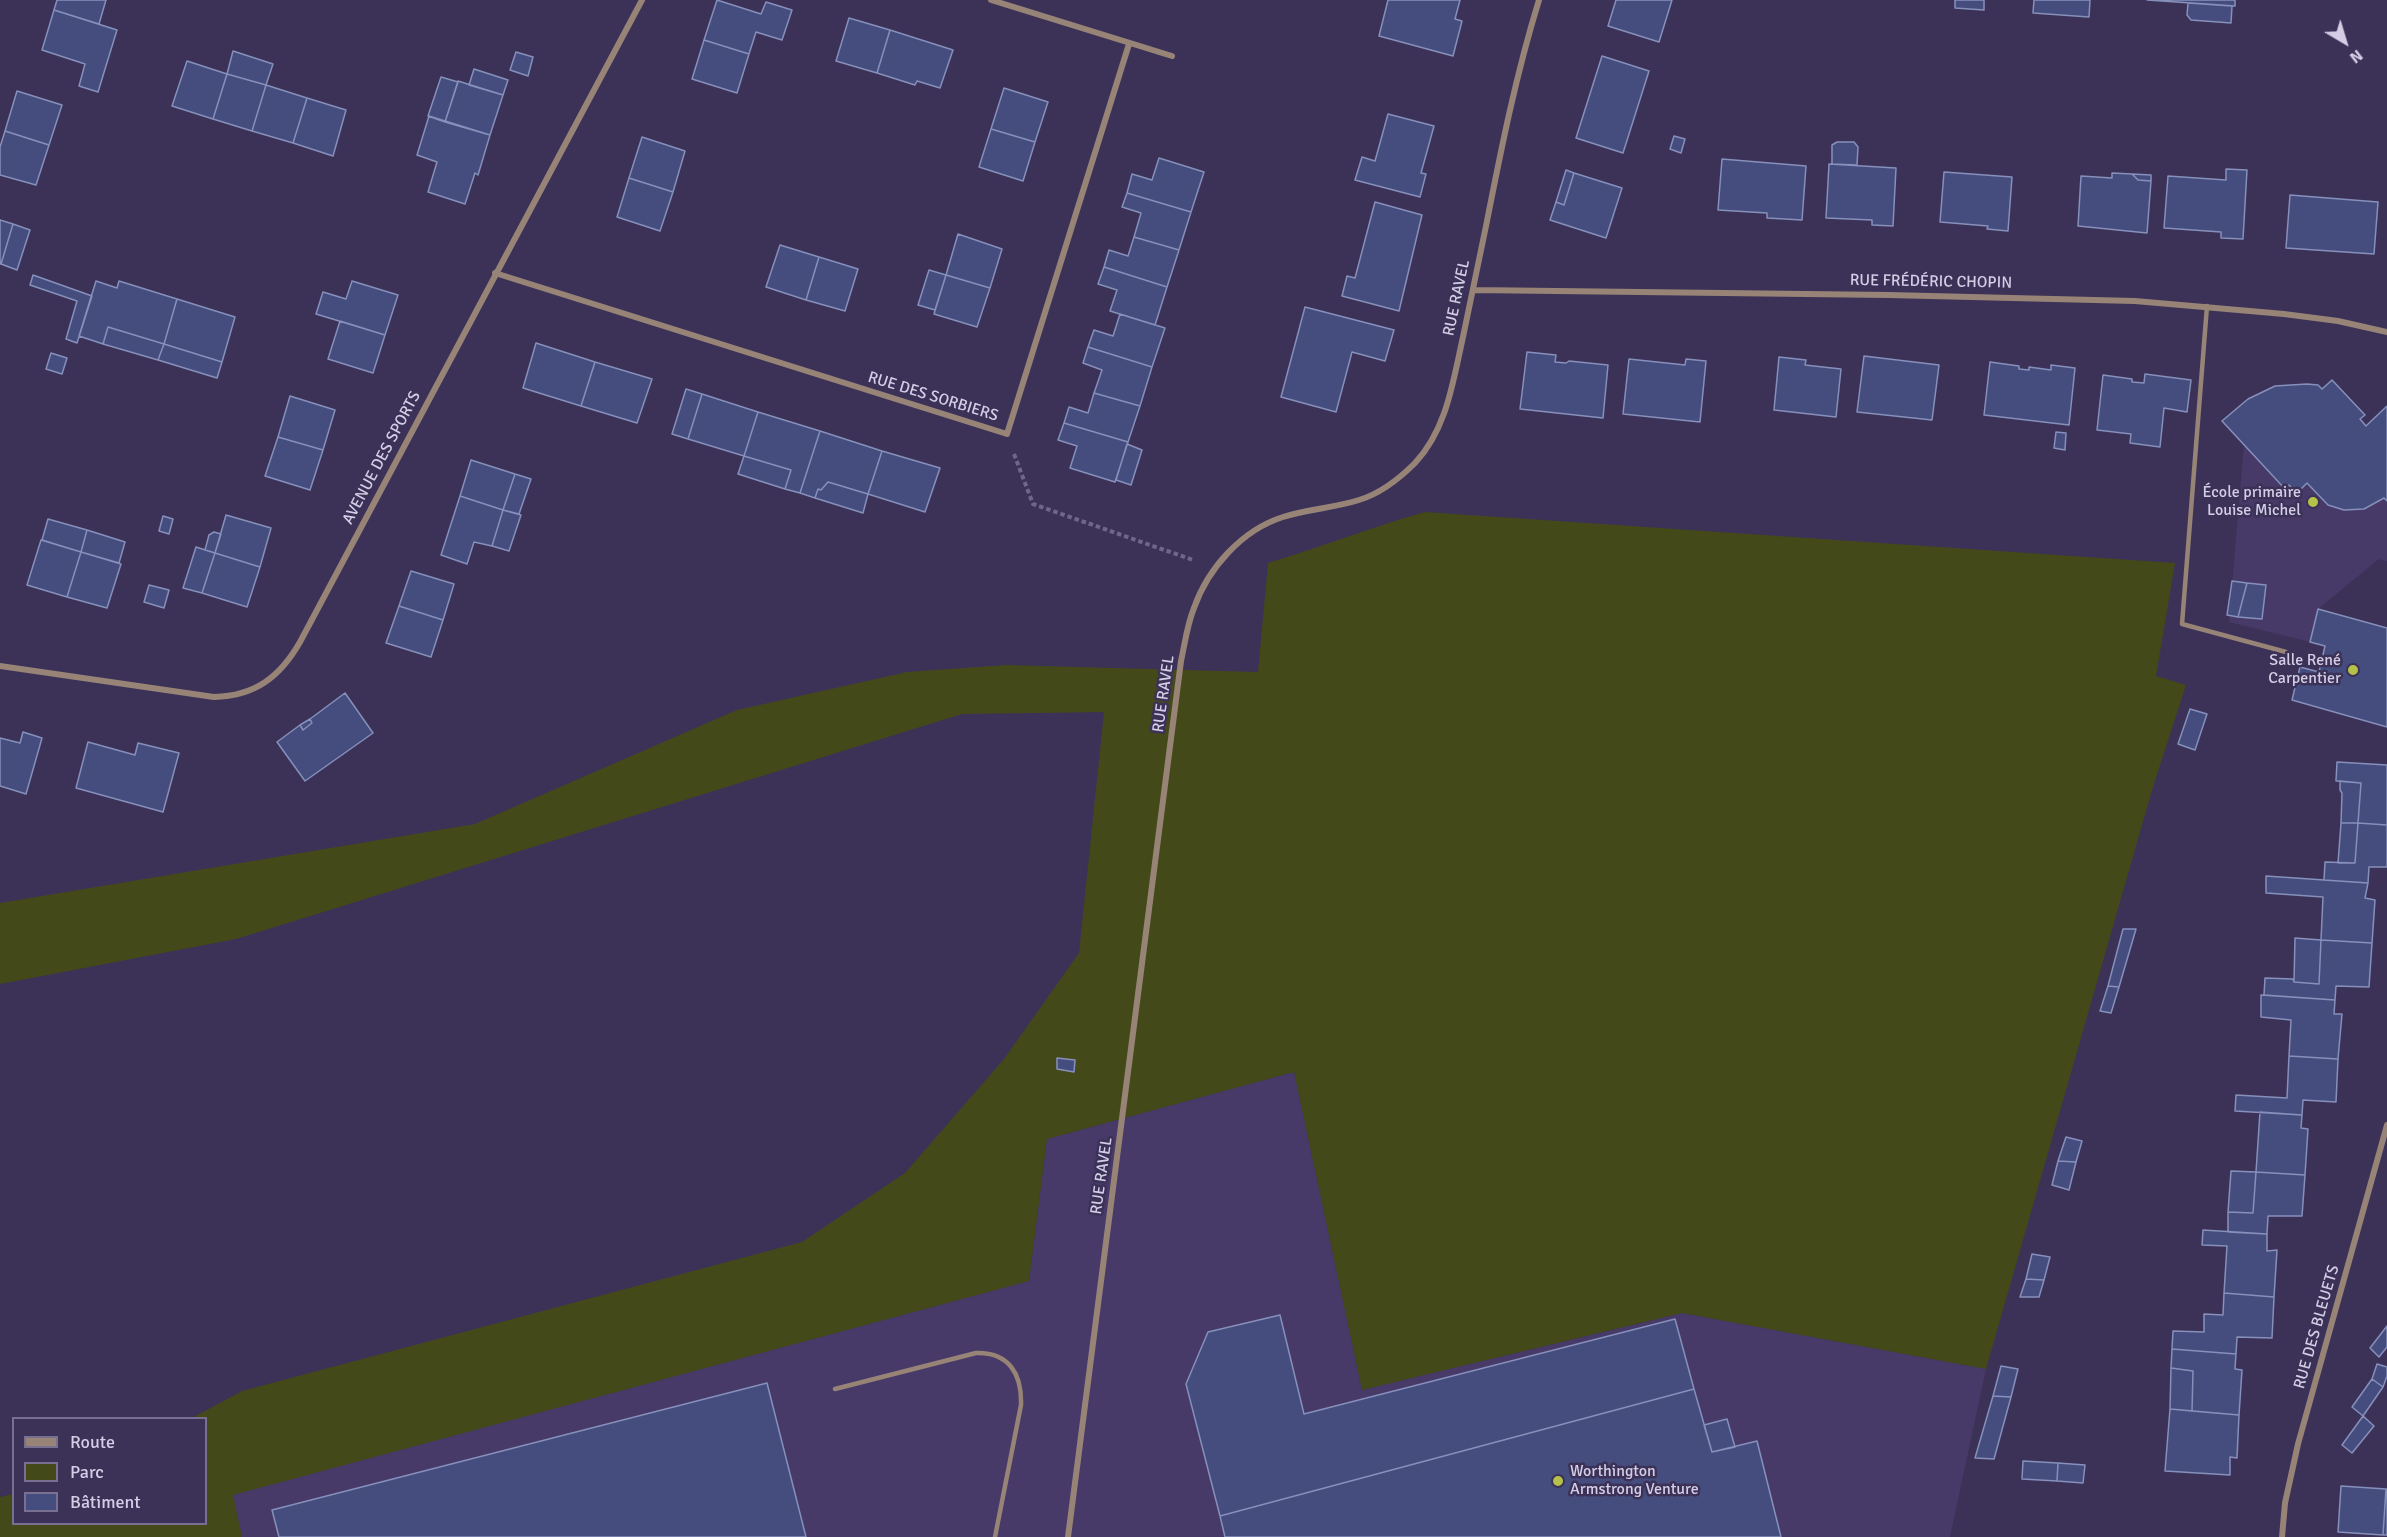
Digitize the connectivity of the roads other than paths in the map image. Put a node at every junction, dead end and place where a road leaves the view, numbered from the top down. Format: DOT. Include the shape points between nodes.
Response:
graph roads {
  1 [pos="642,0"];
  2 [pos="991,0"];
  3 [pos="1539,0"];
  4 [pos="1129,44"];
  5 [pos="1172,56"];
  6 [pos="495,273"];
  7 [pos="1473,290"];
  8 [pos="2207,306"];
  9 [pos="2387,332"];
  10 [pos="2286,652"];
  11 [pos="0,666"];
  12 [pos="2387,1125"];
  13 [pos="835,1389"];
  14 [pos="995,1537"];
  15 [pos="1068,1537"];
  16 [pos="2282,1537"];
  1 -- 6 [label="street, AVENUE DES SPORTS"];
  2 -- 4 [label="street"];
  3 -- 7 [label="street, RUE RAVEL" via="1512,98"];
  4 -- 5 [label="street"];
  4 -- 6 [label="street, RUE DES SORBIERS" via="1007,434"];
  6 -- 11 [label="street, AVENUE DES SPORTS" via="300,642 281,670 267,682 232,697 214,697"];
  7 -- 8 [label="street, RUE FRÉDÉRIC CHOPIN" via="2055,298"];
  7 -- 15 [label="street, RUE RAVEL" via="1446,407 1437,431 1415,462 1381,490 1359,500 1284,516 1263,525 1228,552 1202,589 1193,610 1182,661"];
  8 -- 9 [label="street, RUE FRÉDÉRIC CHOPIN" via="2337,321"];
  8 -- 10 [label="lane" via="2182,624"];
  12 -- 16 [label="street, RUE DES BLEUETS" via="2298,1444"];
  13 -- 14 [label="lane" via="976,1353 1002,1358 1019,1378 1022,1405"];
}
